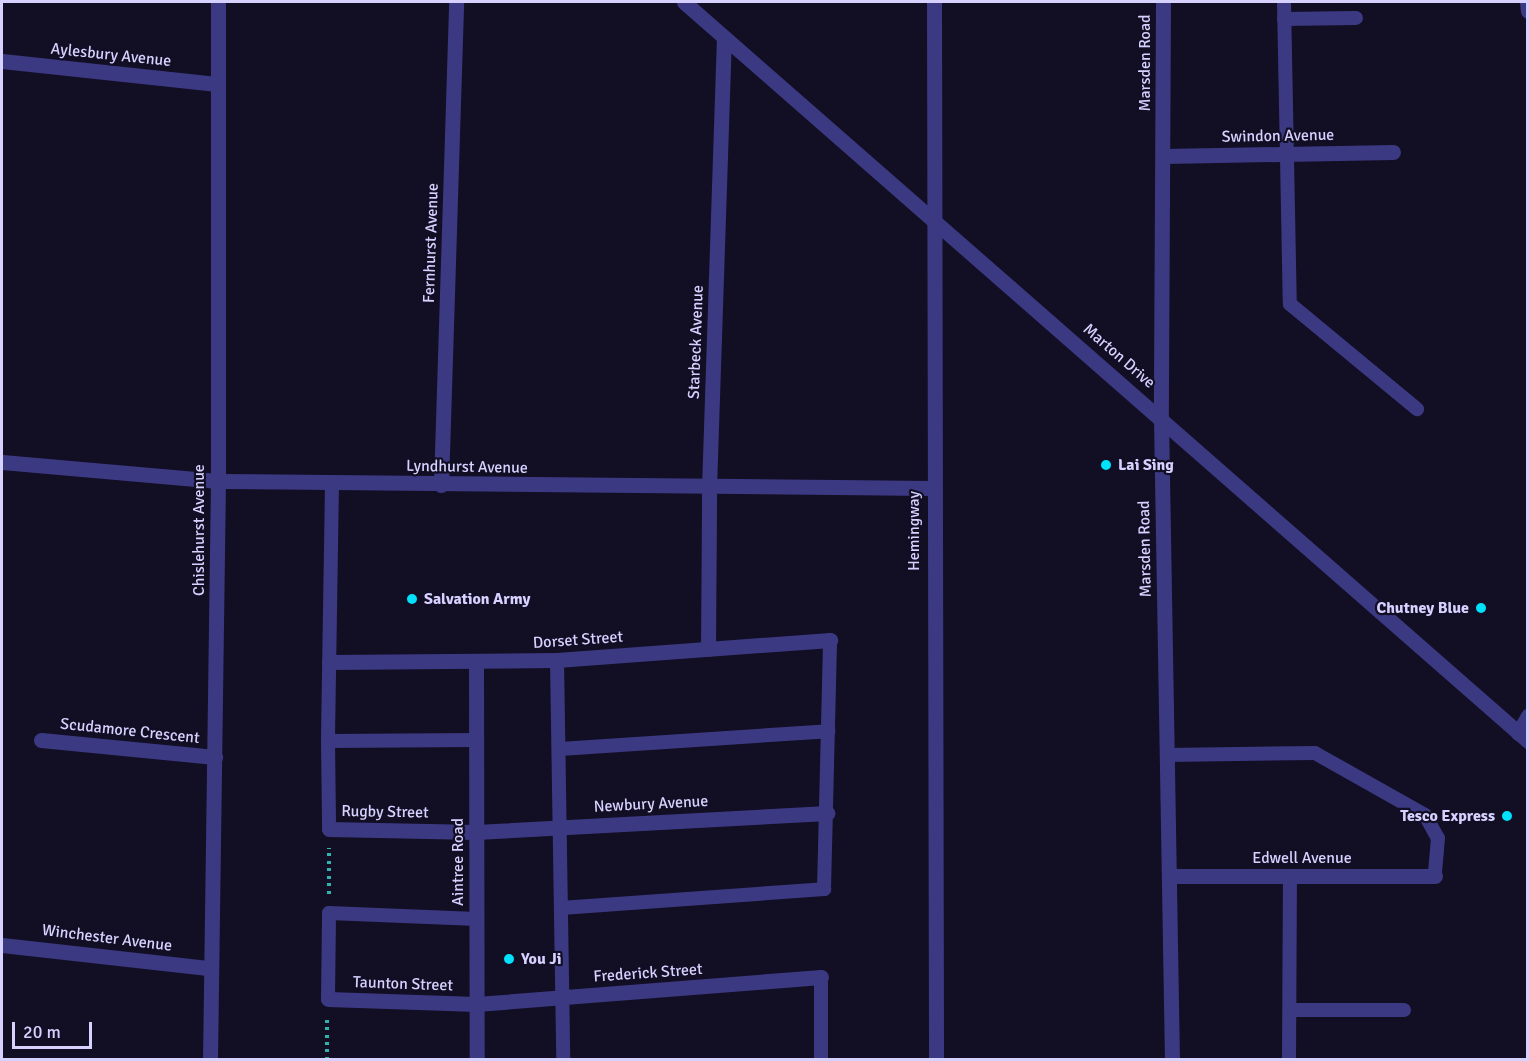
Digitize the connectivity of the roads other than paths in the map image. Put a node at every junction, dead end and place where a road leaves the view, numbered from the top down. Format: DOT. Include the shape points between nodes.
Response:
graph roads {
  1 [pos="218,2"];
  2 [pos="456,2"];
  3 [pos="684,2"];
  4 [pos="934,2"];
  5 [pos="1163,2"];
  6 [pos="1284,2"];
  7 [pos="1527,2"];
  8 [pos="1527,11"];
  9 [pos="1356,18"];
  10 [pos="1284,19"];
  11 [pos="724,37"];
  12 [pos="2,61"];
  13 [pos="217,84"];
  14 [pos="1393,152"];
  15 [pos="1286,154"];
  16 [pos="1163,156"];
  17 [pos="934,219"];
  18 [pos="1417,409"];
  19 [pos="1161,418"];
  20 [pos="2,462"];
  21 [pos="218,481"];
  22 [pos="332,483"];
  23 [pos="441,486"];
  24 [pos="709,488"];
  25 [pos="932,488"];
  26 [pos="830,640"];
  27 [pos="708,649"];
  28 [pos="557,660"];
  29 [pos="329,662"];
  30 [pos="476,663"];
  31 [pos="1527,716"];
  32 [pos="828,731"];
  33 [pos="1523,737"];
  34 [pos="41,740"];
  35 [pos="476,740"];
  36 [pos="328,741"];
  37 [pos="560,749"];
  38 [pos="1167,755"];
  39 [pos="215,757"];
  40 [pos="827,813"];
  41 [pos="561,827"];
  42 [pos="329,829"];
  43 [pos="476,832"];
  44 [pos="1170,876"];
  45 [pos="1290,876"];
  46 [pos="1435,876"];
  47 [pos="561,908"];
  48 [pos="477,919"];
  49 [pos="2,945"];
  50 [pos="208,968"];
  51 [pos="821,977"];
  52 [pos="562,997"];
  53 [pos="328,999"];
  54 [pos="477,1004"];
  55 [pos="1290,1010"];
  56 [pos="1404,1010"];
  57 [pos="210,1059"];
  58 [pos="477,1059"];
  59 [pos="563,1059"];
  60 [pos="821,1059"];
  61 [pos="936,1059"];
  62 [pos="1172,1059"];
  63 [pos="1289,1059"];
  1 -- 13 [label="street, Chislehurst Avenue"];
  2 -- 23 [label="street, Fernhurst Avenue"];
  3 -- 11 [label="street, Marton Drive"];
  4 -- 17 [label="street, Hemingway"];
  5 -- 16 [label="street, Marsden Road"];
  6 -- 10 [label="lane"];
  7 -- 8 [label="street"];
  9 -- 10 [label="lane"];
  10 -- 15 [label="lane"];
  11 -- 17 [label="street, Marton Drive"];
  11 -- 24 [label="street, Starbeck Avenue"];
  12 -- 13 [label="street, Aylesbury Avenue"];
  13 -- 21 [label="street, Chislehurst Avenue"];
  14 -- 15 [label="street, Swindon Avenue"];
  15 -- 16 [label="street, Swindon Avenue"];
  15 -- 18 [label="lane" via="1290,304"];
  16 -- 19 [label="street, Marsden Road"];
  17 -- 19 [label="street, Marton Drive"];
  17 -- 25 [label="street, Hemingway"];
  19 -- 33 [label="street, Marton Drive"];
  19 -- 38 [label="street, Marsden Road"];
  20 -- 21 [label="street, Lyndhurst Avenue"];
  21 -- 22 [label="street, Lyndhurst Avenue"];
  21 -- 39 [label="street, Chislehurst Avenue"];
  22 -- 23 [label="street, Lyndhurst Avenue"];
  22 -- 29 [label="lane"];
  23 -- 24 [label="street, Lyndhurst Avenue"];
  24 -- 25 [label="street, Lyndhurst Avenue"];
  24 -- 27 [label="street, Starbeck Avenue"];
  25 -- 61 [label="street, Hemingway"];
  26 -- 27 [label="street, Dorset Street"];
  26 -- 32 [label="lane"];
  27 -- 28 [label="street, Dorset Street"];
  28 -- 30 [label="street, Dorset Street"];
  28 -- 37 [label="lane"];
  29 -- 30 [label="street, Dorset Street"];
  29 -- 36 [label="lane"];
  30 -- 35 [label="street, Aintree Road"];
  31 -- 33 [label="street"];
  32 -- 37 [label="lane"];
  32 -- 40 [label="lane"];
  34 -- 39 [label="street, Scudamore Crescent"];
  35 -- 36 [label="lane"];
  35 -- 43 [label="street, Aintree Road"];
  36 -- 42 [label="lane"];
  37 -- 41 [label="lane"];
  38 -- 44 [label="street, Marsden Road"];
  38 -- 46 [label="lane" via="1315,753 1425,815 1438,838"];
  39 -- 50 [label="street, Chislehurst Avenue"];
  40 -- 41 [label="street, Newbury Avenue"];
  40 -- 47 [label="lane" via="824,890"];
  41 -- 43 [label="street, Newbury Avenue"];
  41 -- 47 [label="lane"];
  42 -- 43 [label="street, Rugby Street"];
  43 -- 48 [label="street, Aintree Road"];
  44 -- 45 [label="street, Edwell Avenue"];
  44 -- 62 [label="street, Marsden Road"];
  45 -- 46 [label="street, Edwell Avenue"];
  45 -- 55 [label="lane"];
  47 -- 52 [label="lane"];
  48 -- 53 [label="lane" via="328,913"];
  48 -- 54 [label="street, Aintree Road"];
  49 -- 50 [label="street, Winchester Avenue"];
  50 -- 57 [label="street, Chislehurst Avenue"];
  51 -- 52 [label="street, Frederick Street"];
  51 -- 60 [label="lane"];
  52 -- 54 [label="street, Frederick Street"];
  52 -- 59 [label="lane"];
  53 -- 54 [label="street, Taunton Street"];
  54 -- 58 [label="street, Aintree Road"];
  55 -- 56 [label="lane"];
  55 -- 63 [label="lane"];
}
